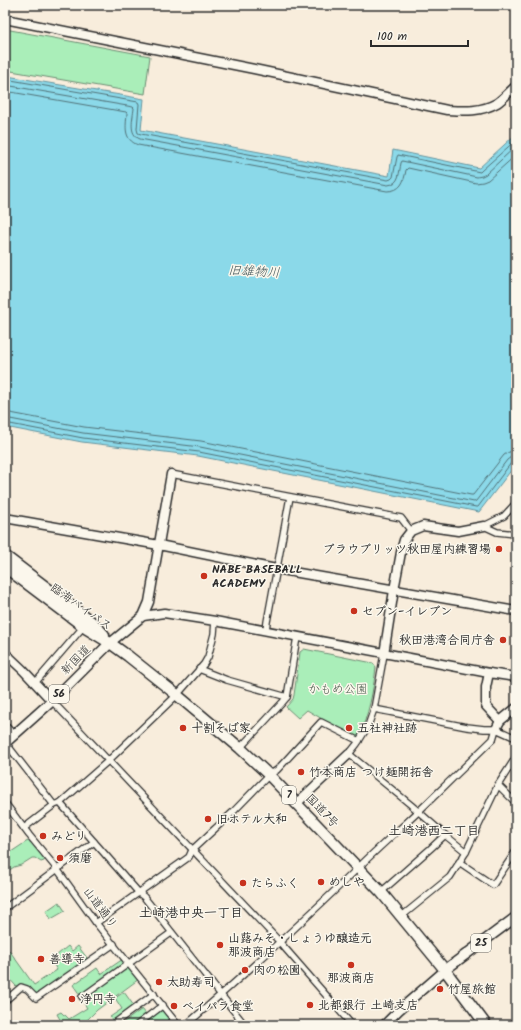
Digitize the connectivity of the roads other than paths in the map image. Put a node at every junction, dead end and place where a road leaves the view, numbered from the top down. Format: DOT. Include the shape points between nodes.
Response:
graph roads {
  1 [pos="5,19"];
  2 [pos="516,86"];
  3 [pos="171,474"];
  4 [pos="290,497"];
  5 [pos="516,503"];
  6 [pos="5,518"];
  7 [pos="484,526"];
  8 [pos="411,531"];
  9 [pos="516,534"];
  10 [pos="159,545"];
  11 [pos="5,556"];
  12 [pos="5,567"];
  13 [pos="276,569"];
  14 [pos="394,590"];
  15 [pos="516,611"];
  16 [pos="143,616"];
  17 [pos="215,621"];
  18 [pos="84,626"];
  19 [pos="266,630"];
  20 [pos="297,637"];
  21 [pos="110,643"];
  22 [pos="5,653"];
  23 [pos="384,654"];
  24 [pos="199,669"];
  25 [pos="488,673"];
  26 [pos="516,677"];
  27 [pos="35,682"];
  28 [pos="177,695"];
  29 [pos="287,697"];
  30 [pos="52,701"];
  31 [pos="516,708"];
  32 [pos="374,709"];
  33 [pos="5,725"];
  34 [pos="498,725"];
  35 [pos="14,735"];
  36 [pos="516,738"];
  37 [pos="359,741"];
  38 [pos="5,742"];
  39 [pos="240,748"];
  40 [pos="349,754"];
  41 [pos="516,757"];
  42 [pos="108,761"];
  43 [pos="269,775"];
  44 [pos="498,785"];
  45 [pos="516,802"];
  46 [pos="5,803"];
  47 [pos="297,803"];
  48 [pos="57,804"];
  49 [pos="516,809"];
  50 [pos="418,812"];
  51 [pos="24,828"];
  52 [pos="445,835"];
  53 [pos="94,842"];
  54 [pos="192,850"];
  55 [pos="516,851"];
  56 [pos="466,852"];
  57 [pos="459,862"];
  58 [pos="358,868"];
  59 [pos="57,869"];
  60 [pos="381,892"];
  61 [pos="139,893"];
  62 [pos="5,908"];
  63 [pos="402,916"];
  64 [pos="516,917"];
  65 [pos="96,923"];
  66 [pos="172,933"];
  67 [pos="279,942"];
  68 [pos="114,944"];
  69 [pos="129,963"];
  70 [pos="445,970"];
  71 [pos="154,994"];
  72 [pos="221,996"];
  73 [pos="82,997"];
  74 [pos="5,1001"];
  75 [pos="163,1005"];
  76 [pos="112,1025"];
  77 [pos="137,1025"];
  78 [pos="178,1025"];
  79 [pos="186,1025"];
  80 [pos="246,1025"];
  81 [pos="352,1025"];
  82 [pos="384,1025"];
  83 [pos="486,1025"];
  1 -- 2 [label="street" via="448,110 462,111 488,107"];
  3 -- 4 [label="street"];
  3 -- 10 [label="street"];
  4 -- 8 [label="street" via="401,518"];
  4 -- 13 [label="street"];
  5 -- 7 [label="street" via="504,516"];
  6 -- 10 [label="street"];
  7 -- 8 [label="street" via="458,531 423,526"];
  7 -- 9 [label="street" via="497,532"];
  8 -- 14 [label="street" via="404,540"];
  10 -- 13 [label="street"];
  10 -- 16 [label="street" via="149,602"];
  11 -- 21 [label="highway, 臨海バイパス / 7" via="92,623"];
  12 -- 18 [label="highway, 臨海バイパス / 7"];
  13 -- 14 [label="street"];
  13 -- 19 [label="street"];
  14 -- 15 [label="street"];
  14 -- 23 [label="street"];
  16 -- 17 [label="street" via="164,613"];
  16 -- 21 [label="street"];
  17 -- 19 [label="street"];
  17 -- 24 [label="street" via="208,657"];
  18 -- 21 [label="highway, 臨海バイパス / 7"];
  18 -- 27 [label="street"];
  19 -- 20 [label="street"];
  20 -- 23 [label="street"];
  20 -- 29 [label="street"];
  21 -- 28 [label="highway, 国道7号 / 7"];
  21 -- 30 [label="main road, 新国道 / 56"];
  22 -- 27 [label="street"];
  23 -- 25 [label="street"];
  23 -- 32 [label="street"];
  24 -- 28 [label="street"];
  24 -- 29 [label="street"];
  25 -- 26 [label="street"];
  25 -- 34 [label="street" via="486,706"];
  27 -- 30 [label="street"];
  28 -- 39 [label="highway, 国道7号 / 7"];
  28 -- 42 [label="street"];
  29 -- 39 [label="street"];
  30 -- 35 [label="main road, 新国道 / 56"];
  30 -- 42 [label="street"];
  31 -- 34 [label="street"];
  32 -- 34 [label="street" via="484,730"];
  32 -- 37 [label="street"];
  33 -- 35 [label="street"];
  34 -- 36 [label="street"];
  34 -- 50 [label="street" via="493,739"];
  35 -- 38 [label="main road, 新国道 / 56"];
  37 -- 40 [label="street"];
  37 -- 43 [label="street" via="321,722 277,770"];
  38 -- 48 [label="street"];
  39 -- 43 [label="highway, 国道7号 / 7"];
  40 -- 47 [label="street"];
  40 -- 50 [label="street"];
  41 -- 44 [label="street"];
  42 -- 48 [label="street"];
  42 -- 54 [label="street"];
  43 -- 47 [label="highway, 国道7号 / 7"];
  43 -- 54 [label="street"];
  44 -- 45 [label="street"];
  44 -- 56 [label="street"];
  45 -- 49 [label="street"];
  46 -- 51 [label="street, 山道通り"];
  47 -- 58 [label="highway, 国道7号 / 7"];
  48 -- 51 [label="street"];
  48 -- 53 [label="street"];
  50 -- 52 [label="street"];
  50 -- 58 [label="street"];
  51 -- 59 [label="street, 山道通り"];
  52 -- 56 [label="street"];
  52 -- 60 [label="street"];
  53 -- 59 [label="street"];
  53 -- 61 [label="street"];
  54 -- 61 [label="street" via="189,857"];
  54 -- 67 [label="street"];
  55 -- 57 [label="street" via="494,885"];
  56 -- 57 [label="street"];
  57 -- 63 [label="street" via="450,877"];
  58 -- 60 [label="highway, 国道7号 / 7"];
  58 -- 67 [label="street"];
  59 -- 62 [label="street"];
  59 -- 65 [label="street, 山道通り"];
  60 -- 63 [label="highway, 国道7号 / 7"];
  61 -- 65 [label="street"];
  61 -- 66 [label="street"];
  63 -- 70 [label="highway, 国道7号 / 7"];
  64 -- 70 [label="main road, 25"];
  65 -- 68 [label="street, 山道通り"];
  66 -- 69 [label="street"];
  66 -- 72 [label="street"];
  67 -- 72 [label="street"];
  67 -- 81 [label="street"];
  68 -- 69 [label="street, 山道通り"];
  68 -- 74 [label="street" via="36,998 27,988 22,987"];
  69 -- 71 [label="street, 山道通り"];
  69 -- 73 [label="street"];
  70 -- 82 [label="street"];
  70 -- 83 [label="highway, 国道7号 / 7"];
  71 -- 75 [label="street, 山道通り"];
  71 -- 76 [label="street"];
  72 -- 79 [label="street"];
  72 -- 80 [label="street"];
  75 -- 77 [label="street"];
  75 -- 78 [label="street, 山道通り"];
}
